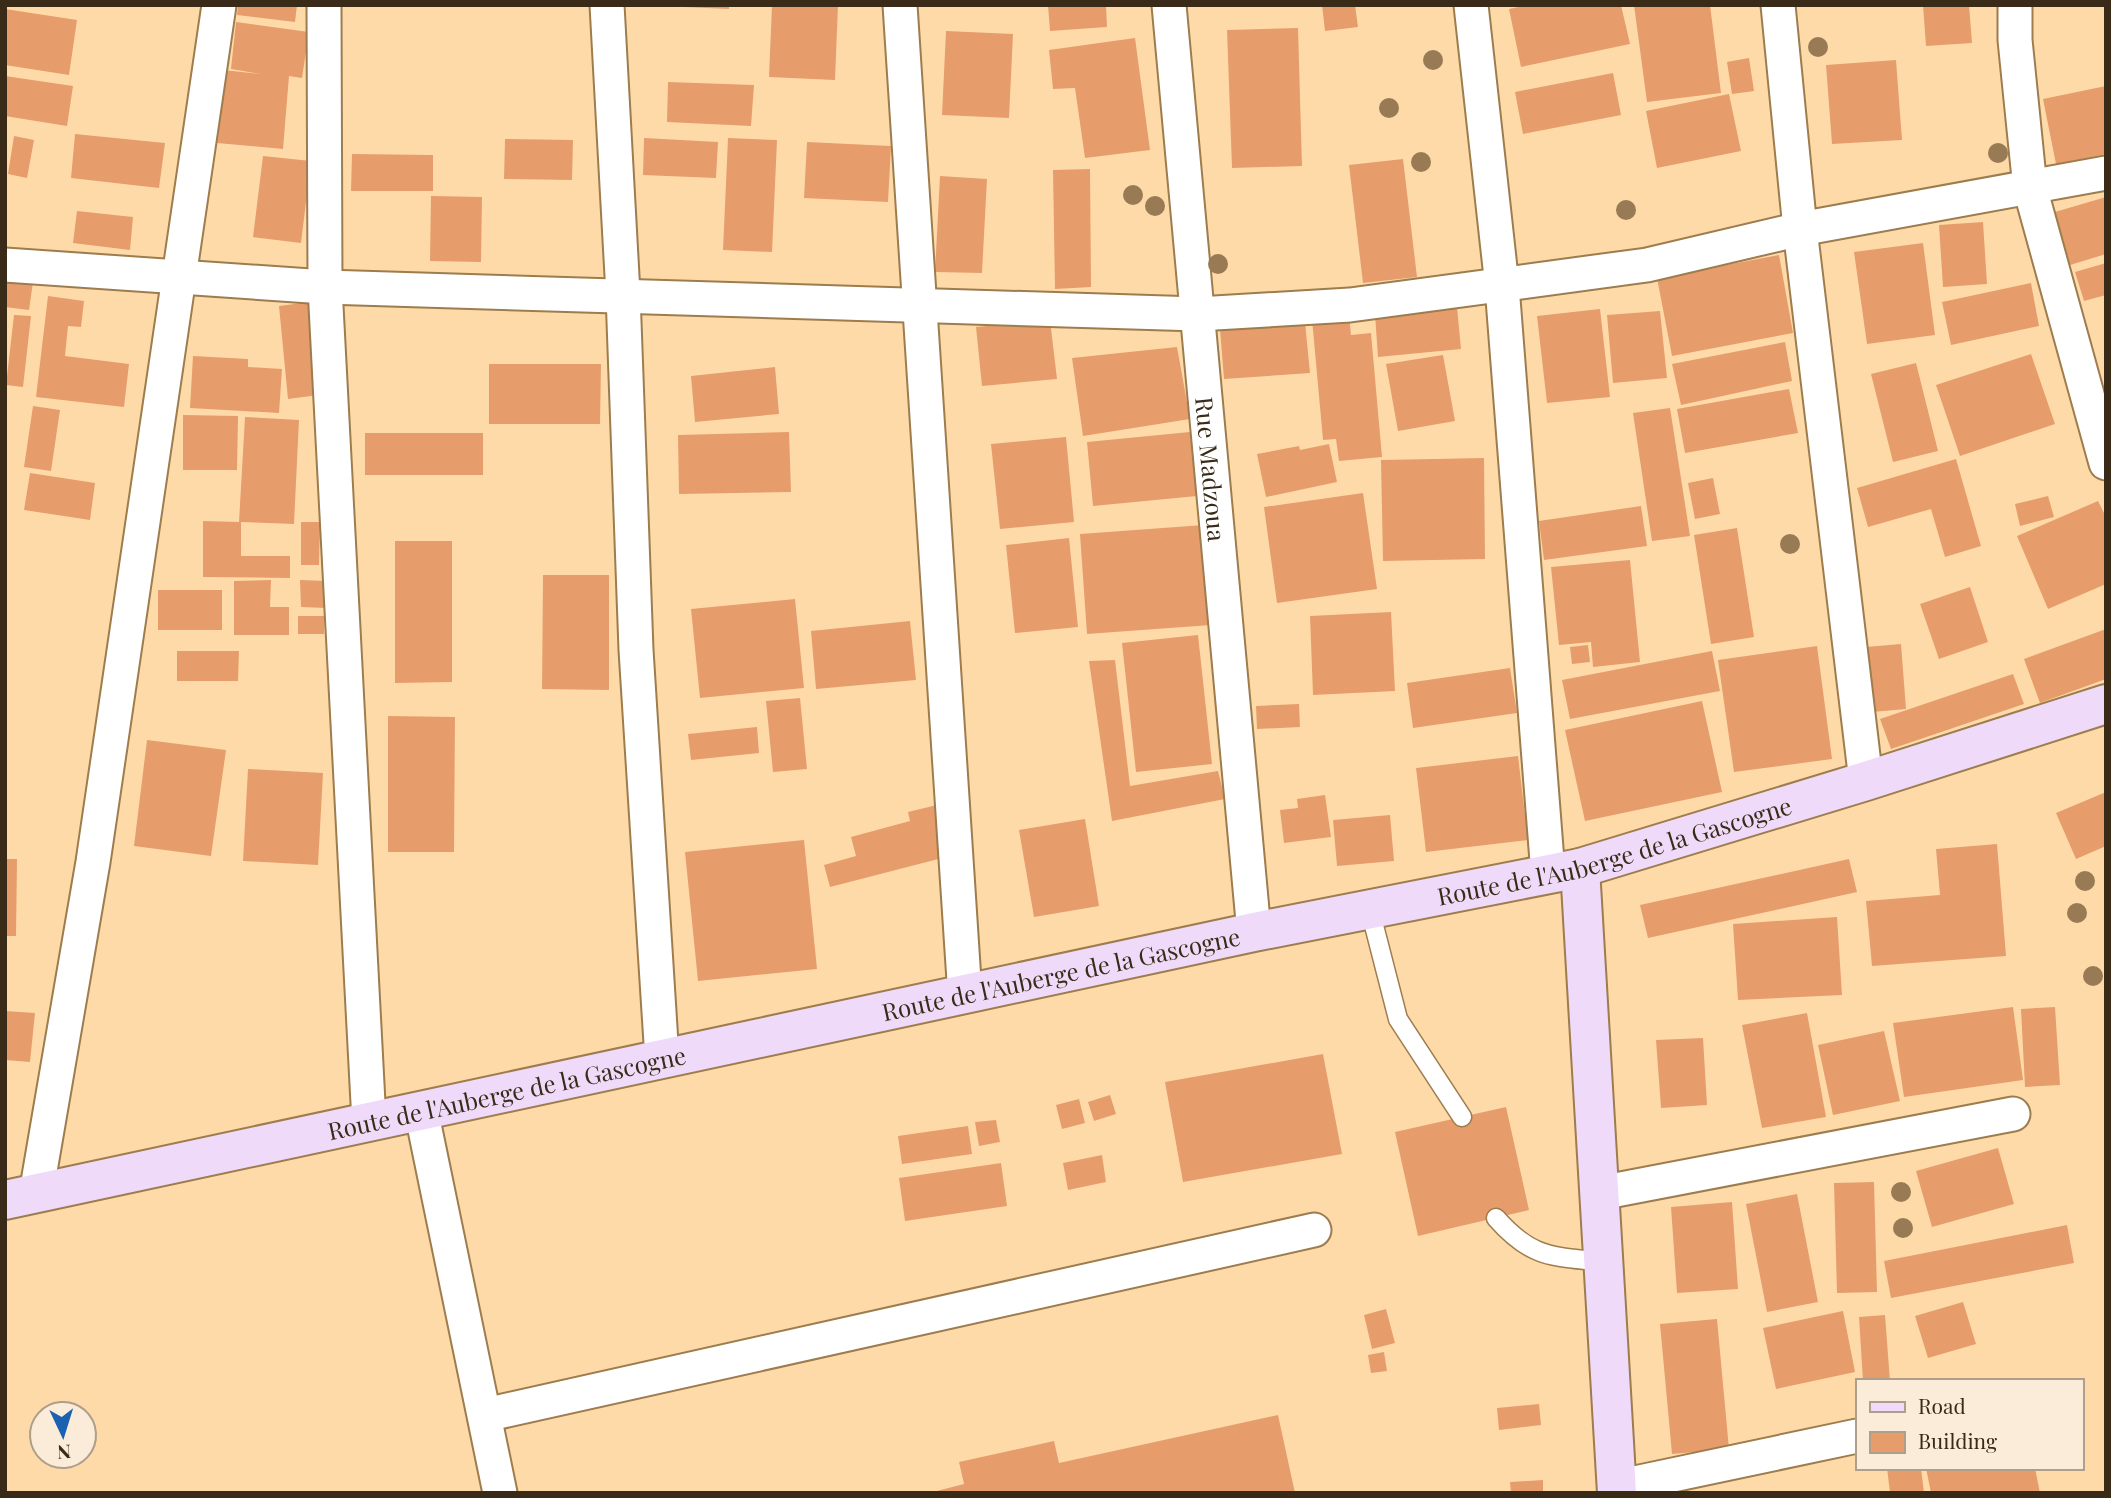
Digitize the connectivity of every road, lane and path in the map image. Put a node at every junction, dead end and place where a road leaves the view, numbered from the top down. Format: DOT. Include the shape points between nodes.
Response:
graph roads {
  1 [pos="219,5"];
  2 [pos="324,5"];
  3 [pos="607,5"];
  4 [pos="900,5"];
  5 [pos="1169,5"];
  6 [pos="1471,5"];
  7 [pos="1778,5"];
  8 [pos="2015,5"];
  9 [pos="2106,173"];
  10 [pos="2030,188"];
  11 [pos="1800,229"];
  12 [pos="5,265"];
  13 [pos="181,275"];
  14 [pos="1503,286"];
  15 [pos="325,287"];
  16 [pos="623,294"];
  17 [pos="918,305"];
  18 [pos="1198,314"];
  19 [pos="2106,463"];
  20 [pos="2106,704"];
  21 [pos="1866,782"];
  22 [pos="1564,871"];
  23 [pos="1370,909"];
  24 [pos="1254,932"];
  25 [pos="965,996"];
  26 [pos="662,1059"];
  27 [pos="421,1110"];
  28 [pos="2013,1114"];
  29 [pos="1462,1117"];
  30 [pos="369,1122"];
  31 [pos="1600,1193"];
  32 [pos="21,1197"];
  33 [pos="1496,1218"];
  34 [pos="1314,1230"];
  35 [pos="1603,1262"];
  36 [pos="485,1415"];
  37 [pos="1856,1436"];
  38 [pos="1616,1490"];
  39 [pos="500,1493"];
  1 -- 13 [label="street"];
  2 -- 15 [label="street"];
  3 -- 16 [label="street"];
  4 -- 17 [label="street"];
  5 -- 18 [label="street, Rue Madzoua"];
  6 -- 14 [label="street"];
  7 -- 11 [label="street"];
  8 -- 10 [label="street"];
  9 -- 10 [label="street"];
  10 -- 11 [label="street"];
  10 -- 19 [label="street"];
  11 -- 14 [label="street" via="1647,265"];
  11 -- 21 [label="street"];
  12 -- 13 [label="street"];
  13 -- 15 [label="street"];
  13 -- 32 [label="street" via="93,862"];
  14 -- 18 [label="street" via="1350,305"];
  14 -- 22 [label="street"];
  15 -- 16 [label="street"];
  15 -- 30 [label="street"];
  16 -- 17 [label="street"];
  16 -- 26 [label="street" via="636,650"];
  17 -- 18 [label="street"];
  17 -- 25 [label="street"];
  18 -- 24 [label="street, Rue Madzoua"];
  20 -- 21 [label="street, Route de l'Auberge de la Gascogne"];
  21 -- 22 [label="street, Route de l'Auberge de la Gascogne"];
  22 -- 23 [label="street, Route de l'Auberge de la Gascogne"];
  22 -- 31 [label="street"];
  23 -- 24 [label="street, Route de l'Auberge de la Gascogne"];
  23 -- 29 [label="lane" via="1398,1019"];
  24 -- 25 [label="street, Route de l'Auberge de la Gascogne"];
  25 -- 26 [label="street, Route de l'Auberge de la Gascogne"];
  26 -- 27 [label="street, Route de l'Auberge de la Gascogne"];
  27 -- 30 [label="street, Route de l'Auberge de la Gascogne"];
  27 -- 36 [label="street"];
  28 -- 31 [label="street"];
  30 -- 32 [label="street, Route de l'Auberge de la Gascogne"];
  31 -- 35 [label="street"];
  33 -- 35 [label="lane" via="1517,1242 1547,1256"];
  34 -- 36 [label="street"];
  35 -- 38 [label="street"];
  36 -- 39 [label="street"];
  37 -- 38 [label="street"];
}
